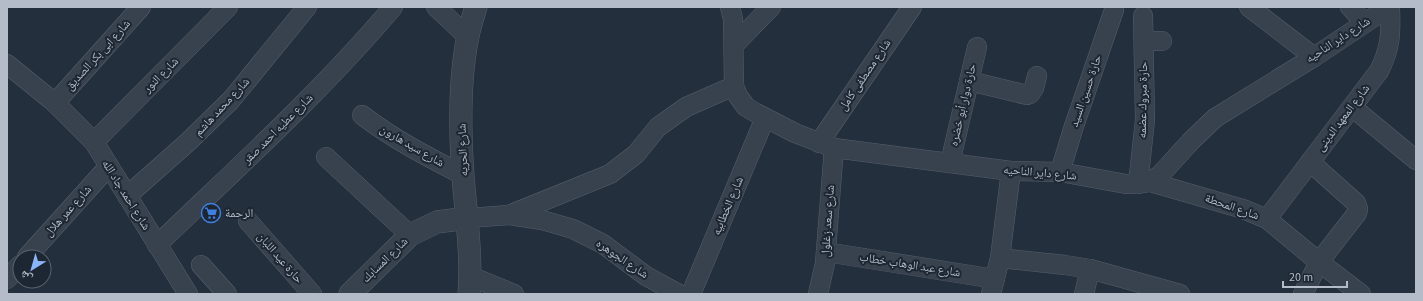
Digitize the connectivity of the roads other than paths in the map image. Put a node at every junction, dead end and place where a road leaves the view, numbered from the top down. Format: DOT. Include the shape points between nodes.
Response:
graph roads {
  1 [pos="141,7"];
  2 [pos="228,7"];
  3 [pos="307,7"];
  4 [pos="393,7"];
  5 [pos="436,7"];
  6 [pos="476,7"];
  7 [pos="730,7"];
  8 [pos="771,7"];
  9 [pos="912,7"];
  10 [pos="1249,7"];
  11 [pos="1350,7"];
  12 [pos="1390,7"];
  13 [pos="1114,10"];
  14 [pos="1143,16"];
  15 [pos="1365,23"];
  16 [pos="468,36"];
  17 [pos="1144,41"];
  18 [pos="1162,41"];
  19 [pos="734,45"];
  20 [pos="977,47"];
  21 [pos="1314,57"];
  22 [pos="8,66"];
  23 [pos="1037,76"];
  24 [pos="969,81"];
  25 [pos="734,86"];
  26 [pos="55,104"];
  27 [pos="1352,107"];
  28 [pos="362,115"];
  29 [pos="765,118"];
  30 [pos="94,142"];
  31 [pos="826,145"];
  32 [pos="326,157"];
  33 [pos="1416,160"];
  34 [pos="1310,162"];
  35 [pos="950,163"];
  36 [pos="109,166"];
  37 [pos="1012,171"];
  38 [pos="1060,172"];
  39 [pos="463,175"];
  40 [pos="1144,183"];
  41 [pos="127,196"];
  42 [pos="509,215"];
  43 [pos="468,218"];
  44 [pos="1267,219"];
  45 [pos="248,221"];
  46 [pos="410,236"];
  47 [pos="157,244"];
  48 [pos="34,249"];
  49 [pos="826,252"];
  50 [pos="1000,258"];
  51 [pos="1319,262"];
  52 [pos="201,265"];
  53 [pos="1090,269"];
  54 [pos="470,285"];
  55 [pos="993,287"];
  56 [pos="188,294"];
  57 [pos="227,294"];
  58 [pos="312,294"];
  59 [pos="350,294"];
  60 [pos="514,294"];
  61 [pos="679,294"];
  62 [pos="691,294"];
  63 [pos="818,294"];
  64 [pos="1084,294"];
  65 [pos="1180,294"];
  66 [pos="1303,294"];
  67 [pos="1361,294"];
  1 -- 26 [label="street, شارع ابى بكر الصديق"];
  2 -- 30 [label="street, شارع النور"];
  3 -- 41 [label="street, شارع محمد هاشم" via="231,100"];
  4 -- 47 [label="street, شارع عطيه احمد صقر" via="301,107"];
  5 -- 16 [label="street"];
  6 -- 16 [label="street, شارع الحريه"];
  7 -- 19 [label="street, شارع داير الناحيه"];
  8 -- 19 [label="street"];
  9 -- 31 [label="street, شارع مصطفى كامل"];
  10 -- 21 [label="street"];
  11 -- 15 [label="street"];
  12 -- 15 [label="street, شارع داير الناحيه"];
  12 -- 27 [label="street, شارع المعهد الدينى" via="1390,40 1386,57 1379,71"];
  13 -- 38 [label="street, حارة حسين السيد"];
  14 -- 17 [label="street, حارة مبروك عضمه"];
  15 -- 21 [label="street, شارع داير الناحيه"];
  16 -- 39 [label="street, شارع الحريه" via="462,82"];
  17 -- 18 [label="street"];
  17 -- 40 [label="street, حارة مبروك عضمه"];
  19 -- 25 [label="street, شارع داير الناحيه"];
  20 -- 24 [label="street, حارة دوار أبو خضره"];
  21 -- 40 [label="street, شارع داير الناحيه" via="1215,118 1160,175"];
  22 -- 26 [label="street, شارع احمد جاد الله"];
  23 -- 24 [label="street" via="1033,91 1027,95"];
  24 -- 35 [label="street, حارة دوار أبو خضره"];
  25 -- 29 [label="street, شارع داير الناحيه" via="746,107"];
  25 -- 42 [label="street" via="686,107 658,127 636,154 610,174"];
  26 -- 30 [label="street, شارع احمد جاد الله"];
  27 -- 33 [label="street"];
  27 -- 34 [label="street, شارع المعهد الدينى"];
  28 -- 39 [label="street, شارع سيد هارون" via="404,144"];
  29 -- 31 [label="street, شارع داير الناحيه"];
  29 -- 62 [label="street, شارع الخطابيه"];
  30 -- 36 [label="street, شارع احمد جاد الله"];
  31 -- 35 [label="street, شارع داير الناحيه"];
  31 -- 49 [label="street, شارع سعد زغلول"];
  32 -- 46 [label="street"];
  34 -- 44 [label="street, شارع المعهد الدينى"];
  34 -- 51 [label="street" via="1356,203 1358,209 1358,213"];
  35 -- 37 [label="street, شارع داير الناحيه"];
  36 -- 41 [label="street, شارع احمد جاد الله"];
  36 -- 48 [label="street, شارع عمر هلال"];
  37 -- 38 [label="street, شارع داير الناحيه"];
  37 -- 50 [label="street"];
  38 -- 40 [label="street, شارع داير الناحيه" via="1126,184"];
  39 -- 43 [label="street, شارع الحريه"];
  40 -- 44 [label="street, شارع المحطة" via="1244,209"];
  41 -- 47 [label="street, شارع احمد جاد الله"];
  42 -- 43 [label="street, شارع الجوهره"];
  42 -- 61 [label="street, شارع الجوهره" via="542,220 573,229 603,244 646,276"];
  43 -- 46 [label="street, شارع المسابك" via="437,222"];
  43 -- 54 [label="street, شارع الحريه"];
  44 -- 51 [label="street, شارع المحطة"];
  45 -- 58 [label="street, حارة عيد اللبان"];
  46 -- 59 [label="street, شارع المسابك"];
  47 -- 56 [label="street, شارع احمد جاد الله"];
  49 -- 55 [label="street, شارع عبد الوهاب خطاب"];
  49 -- 63 [label="street, شارع سعد زغلول"];
  50 -- 53 [label="street"];
  50 -- 55 [label="street"];
  51 -- 66 [label="street"];
  51 -- 67 [label="street, شارع المحطة"];
  52 -- 57 [label="street"];
  53 -- 64 [label="street"];
  53 -- 65 [label="street"];
  54 -- 60 [label="street"];
}
